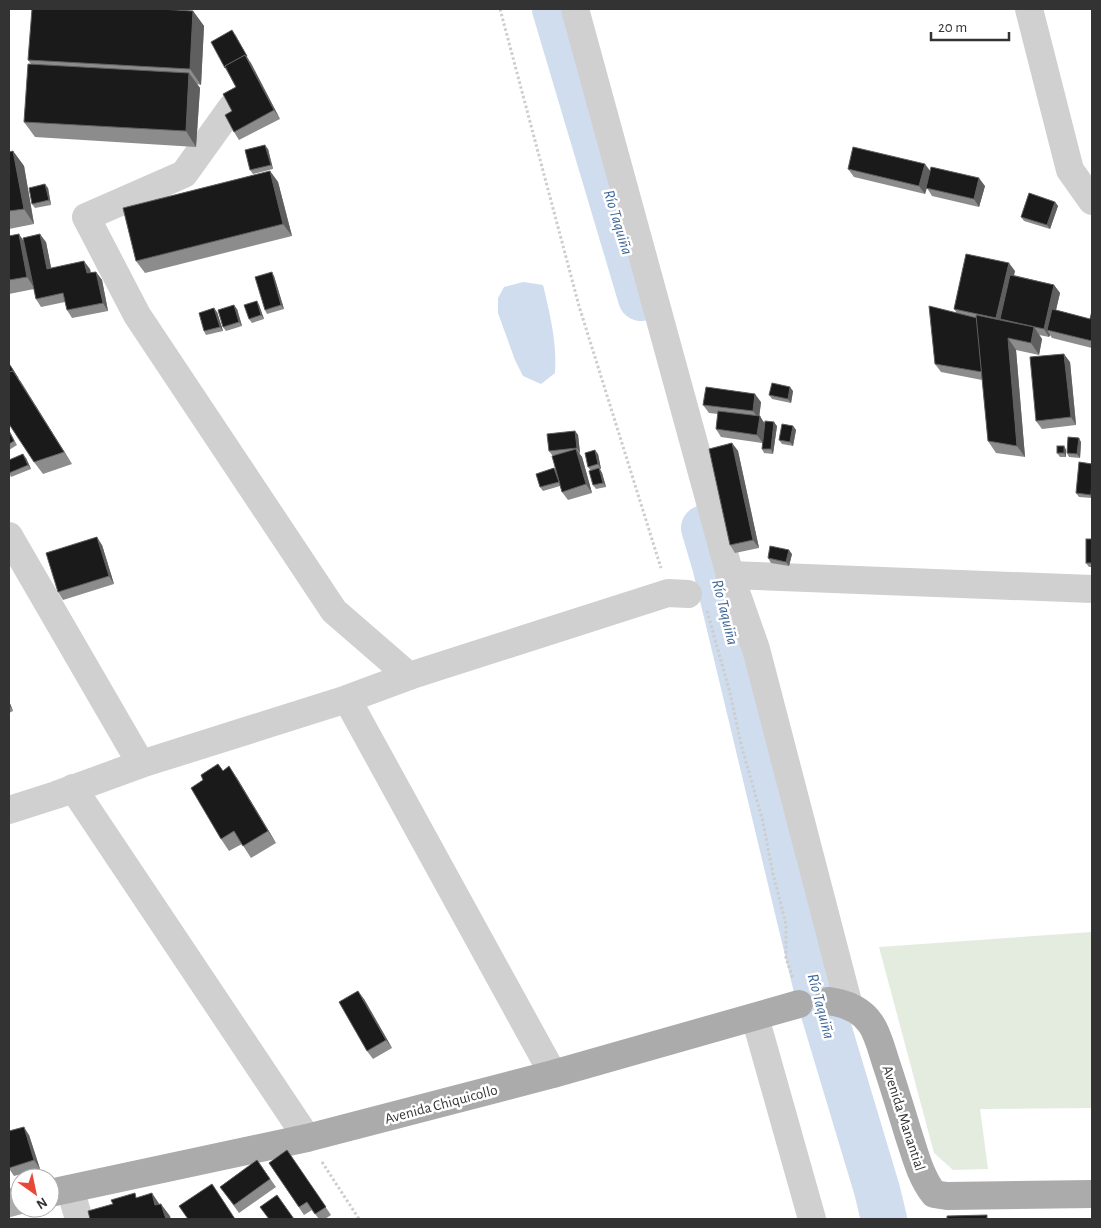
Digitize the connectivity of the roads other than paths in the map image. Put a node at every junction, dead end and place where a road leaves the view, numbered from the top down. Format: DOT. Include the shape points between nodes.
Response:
graph roads {
  1 [pos="575,9"];
  2 [pos="1029,9"];
  3 [pos="232,107"];
  4 [pos="1092,200"];
  5 [pos="9,536"];
  6 [pos="730,574"];
  7 [pos="1092,589"];
  8 [pos="678,594"];
  9 [pos="409,676"];
  10 [pos="347,700"];
  11 [pos="141,764"];
  12 [pos="74,788"];
  13 [pos="9,810"];
  14 [pos="821,1003"];
  15 [pos="755,1017"];
  16 [pos="554,1074"];
  17 [pos="307,1138"];
  18 [pos="60,1191"];
  19 [pos="1092,1194"];
  20 [pos="79,1219"];
  21 [pos="812,1219"];
  1 -- 6 [label="street"];
  2 -- 4 [label="street" via="1070,170"];
  3 -- 9 [label="street" via="184,174 86,218 137,315 334,611"];
  5 -- 11 [label="street"];
  6 -- 7 [label="street"];
  6 -- 14 [label="street" via="756,649"];
  8 -- 9 [label="street"];
  9 -- 10 [label="street"];
  10 -- 11 [label="street"];
  10 -- 16 [label="street"];
  11 -- 12 [label="street"];
  12 -- 13 [label="street"];
  12 -- 17 [label="street"];
  14 -- 15 [label="main road, Avenida Chiquicollo"];
  14 -- 19 [label="main road, Avenida Manantial" via="860,1012 871,1024 918,1165 934,1194"];
  15 -- 16 [label="main road, Avenida Chiquicollo"];
  15 -- 21 [label="street"];
  16 -- 17 [label="main road, Avenida Chiquicollo"];
  17 -- 18 [label="main road, Avenida Chiquicollo"];
  18 -- 20 [label="street"];
}
